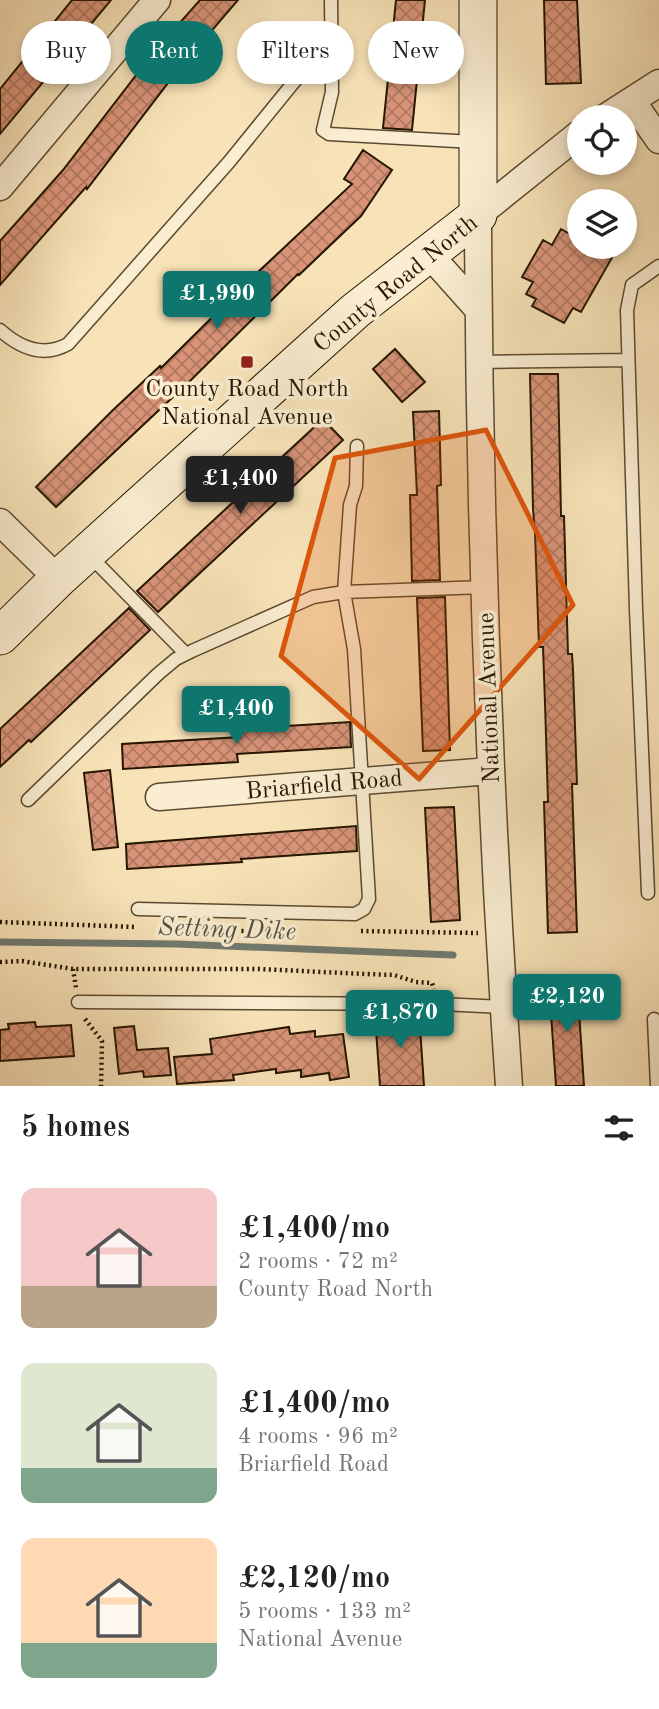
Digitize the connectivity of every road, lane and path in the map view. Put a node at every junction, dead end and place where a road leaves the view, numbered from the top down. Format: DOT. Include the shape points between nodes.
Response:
graph roads {
  1 [pos="157,0"];
  2 [pos="331,0"];
  3 [pos="478,0"];
  4 [pos="331,21"];
  5 [pos="659,83"];
  6 [pos="292,84"];
  7 [pos="332,84"];
  8 [pos="632,102"];
  9 [pos="627,105"];
  10 [pos="659,140"];
  11 [pos="478,142"];
  12 [pos="567,143"];
  13 [pos="0,187"];
  14 [pos="478,215"];
  15 [pos="428,253"];
  16 [pos="659,266"];
  17 [pos="478,309"];
  18 [pos="0,330"];
  19 [pos="628,360"];
  20 [pos="479,362"];
  21 [pos="357,446"];
  22 [pos="0,522"];
  23 [pos="87,553"];
  24 [pos="58,579"];
  25 [pos="485,587"];
  26 [pos="344,592"];
  27 [pos="0,636"];
  28 [pos="186,654"];
  29 [pos="490,771"];
  30 [pos="363,780"];
  31 [pos="159,797"];
  32 [pos="28,800"];
  33 [pos="648,893"];
  34 [pos="138,909"];
  35 [pos="0,962"];
  36 [pos="73,969"];
  37 [pos="77,996"];
  38 [pos="441,1004"];
  39 [pos="503,1007"];
  40 [pos="654,1019"];
  41 [pos="101,1086"];
  42 [pos="509,1086"];
  43 [pos="657,1086"];
  1 -- 13 [label="street"];
  2 -- 4 [label="lane"];
  3 -- 11 [label="street, National Avenue"];
  5 -- 8 [label="street"];
  6 -- 18 [label="lane" via="68,344 59,349 30,350"];
  7 -- 11 [label="lane" via="323,130 329,134"];
  8 -- 9 [label="street"];
  8 -- 10 [label="street"];
  11 -- 14 [label="street, National Avenue"];
  12 -- 14 [label="street, County Road North"];
  14 -- 15 [label="street, County Road North"];
  14 -- 17 [label="street, National Avenue"];
  15 -- 17 [label="street"];
  15 -- 23 [label="street, County Road North" via="355,311"];
  16 -- 19 [label="lane" via="630,291"];
  17 -- 20 [label="street, National Avenue"];
  19 -- 20 [label="lane"];
  19 -- 33 [label="lane"];
  20 -- 25 [label="street, National Avenue"];
  21 -- 26 [label="lane"];
  22 -- 24 [label="street"];
  23 -- 24 [label="street, County Road North"];
  23 -- 28 [label="lane"];
  24 -- 27 [label="street, County Road North"];
  25 -- 26 [label="lane"];
  25 -- 29 [label="street, National Avenue"];
  26 -- 28 [label="lane" via="313,597"];
  26 -- 30 [label="lane" via="354,649"];
  28 -- 32 [label="lane" via="158,674"];
  29 -- 30 [label="street, Briarfield Road"];
  29 -- 39 [label="street, National Avenue"];
  30 -- 31 [label="street, Briarfield Road"];
  30 -- 34 [label="lane" via="369,899 364,909 355,914"];
  35 -- 36 [label="path"];
  36 -- 37 [label="path"];
  36 -- 38 [label="path" via="394,975 432,983"];
  37 -- 38 [label="lane"];
  37 -- 41 [label="path" via="87,1024 102,1041"];
  38 -- 39 [label="lane"];
  39 -- 42 [label="street, National Avenue"];
  40 -- 43 [label="lane"];
}
